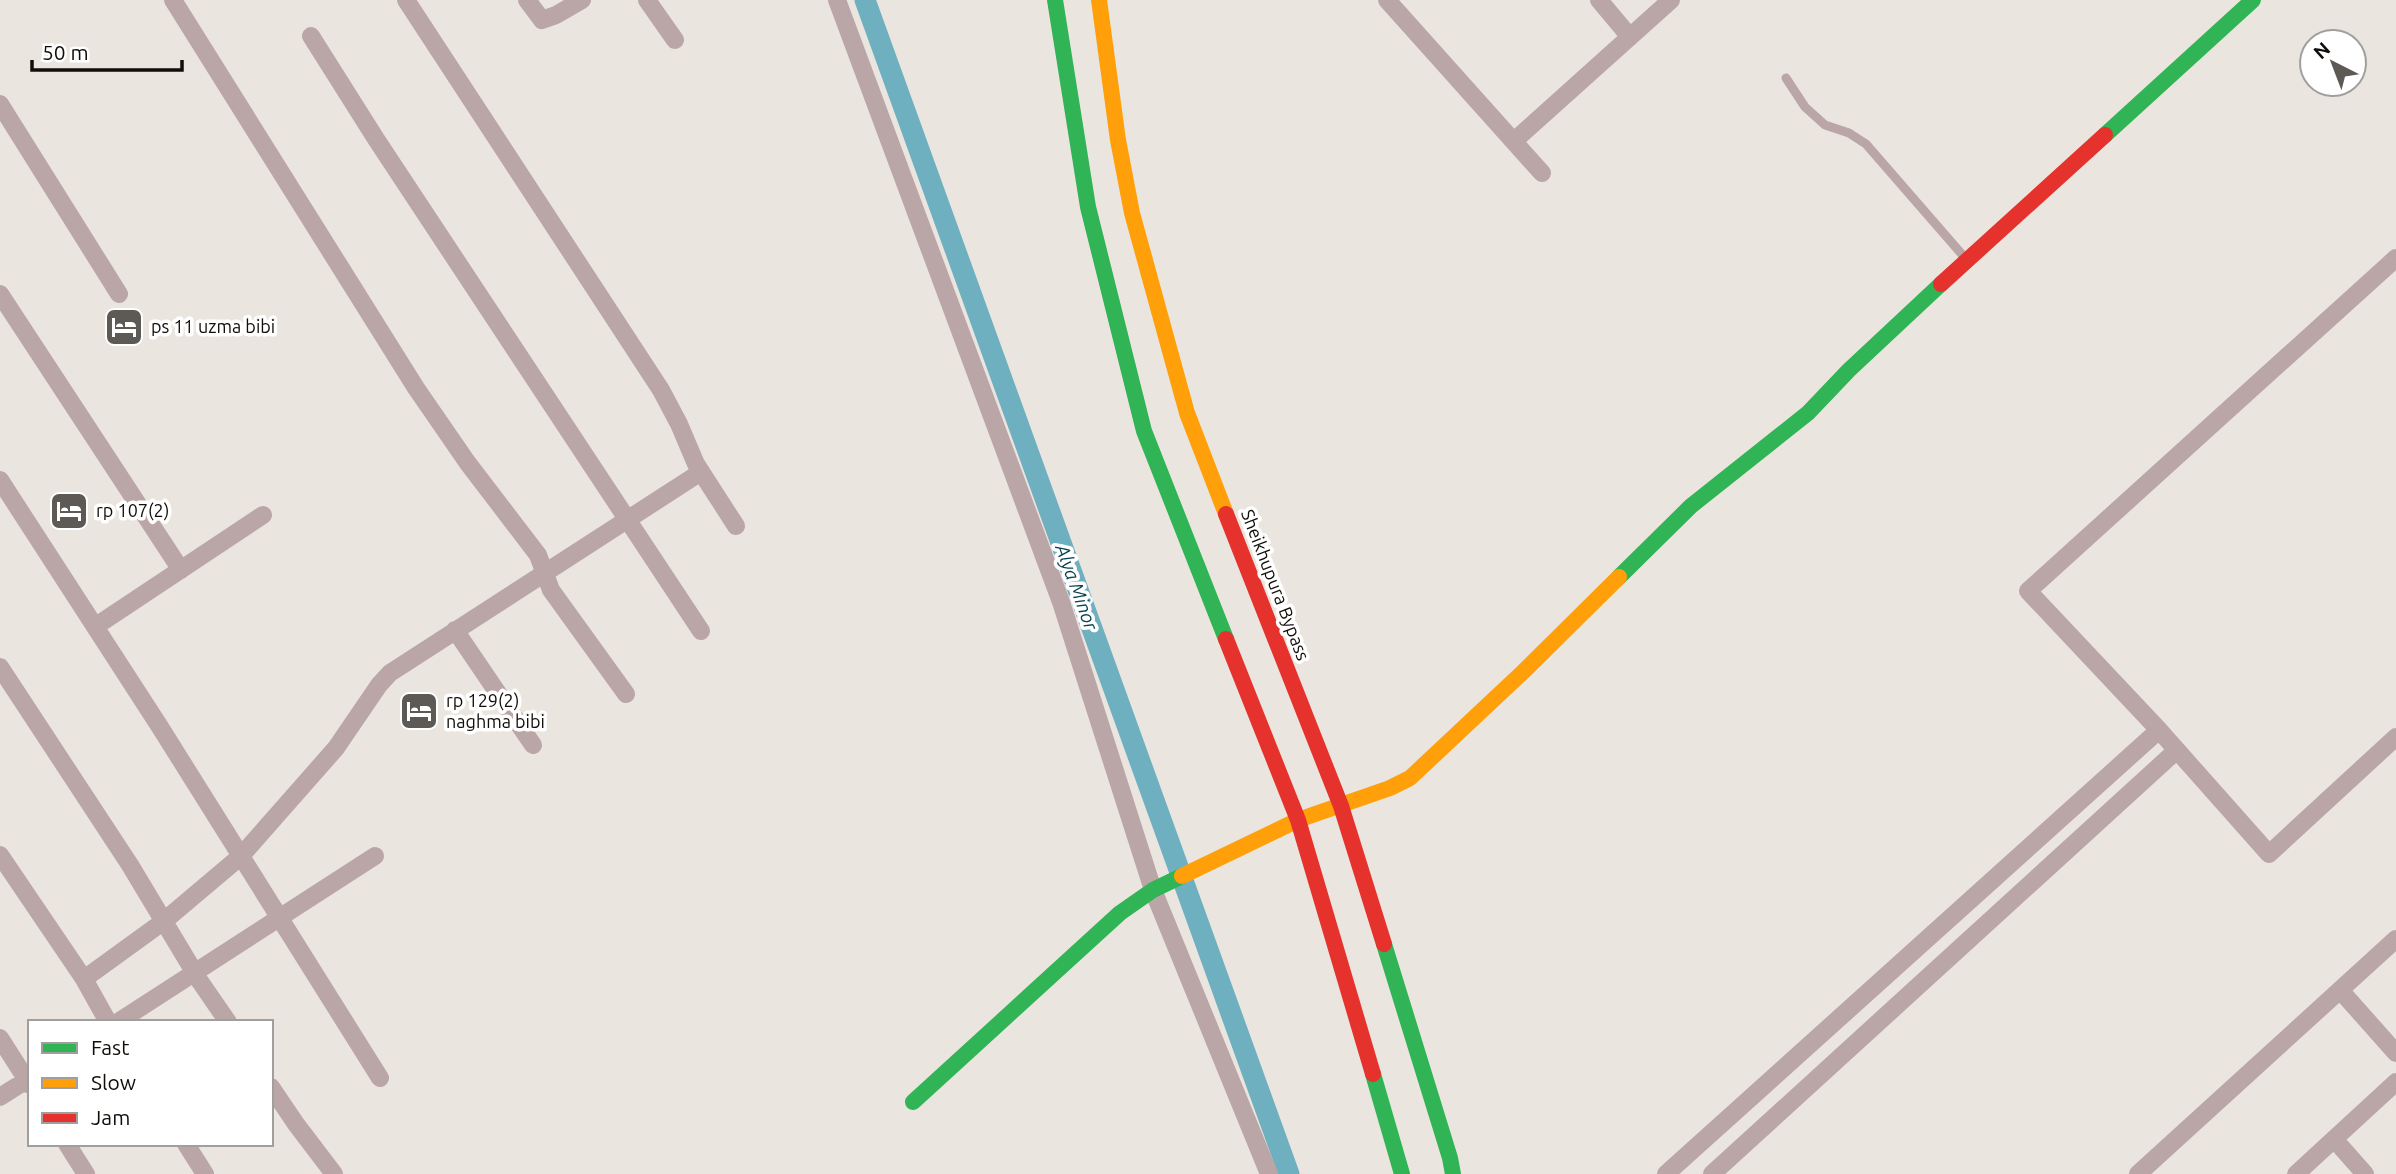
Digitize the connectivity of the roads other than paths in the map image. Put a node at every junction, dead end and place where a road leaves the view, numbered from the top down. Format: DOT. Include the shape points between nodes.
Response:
graph roads {
  1 [pos="173,0"];
  2 [pos="406,0"];
  3 [pos="527,0"];
  4 [pos="582,0"];
  5 [pos="647,0"];
  6 [pos="837,0"];
  7 [pos="1055,0"];
  8 [pos="1099,0"];
  9 [pos="1387,0"];
  10 [pos="1598,0"];
  11 [pos="1671,0"];
  12 [pos="2253,0"];
  13 [pos="312,36"];
  14 [pos="1630,37"];
  15 [pos="675,40"];
  16 [pos="1786,78"];
  17 [pos="0,104"];
  18 [pos="1514,141"];
  19 [pos="1542,173"];
  20 [pos="2396,258"];
  21 [pos="1967,260"];
  22 [pos="0,293"];
  23 [pos="119,294"];
  24 [pos="701,472"];
  25 [pos="0,480"];
  26 [pos="263,515"];
  27 [pos="626,520"];
  28 [pos="736,526"];
  29 [pos="181,570"];
  30 [pos="544,572"];
  31 [pos="96,626"];
  32 [pos="454,630"];
  33 [pos="701,631"];
  34 [pos="0,667"];
  35 [pos="626,694"];
  36 [pos="2160,730"];
  37 [pos="2396,737"];
  38 [pos="533,745"];
  39 [pos="2178,750"];
  40 [pos="1341,806"];
  41 [pos="1298,820"];
  42 [pos="0,855"];
  43 [pos="241,856"];
  44 [pos="375,856"];
  45 [pos="1153,890"];
  46 [pos="281,917"];
  47 [pos="164,921"];
  48 [pos="2396,939"];
  49 [pos="194,972"];
  50 [pos="84,979"];
  51 [pos="2340,990"];
  52 [pos="107,1020"];
  53 [pos="121,1020"];
  54 [pos="228,1020"];
  55 [pos="0,1038"];
  56 [pos="2396,1053"];
  57 [pos="380,1078"];
  58 [pos="28,1080"];
  59 [pos="28,1082"];
  60 [pos="2396,1082"];
  61 [pos="273,1090"];
  62 [pos="0,1097"];
  63 [pos="913,1102"];
  64 [pos="2333,1139"];
  65 [pos="68,1146"];
  66 [pos="187,1146"];
  67 [pos="1452,1166"];
  68 [pos="86,1174"];
  69 [pos="205,1174"];
  70 [pos="334,1174"];
  71 [pos="1269,1174"];
  72 [pos="1402,1174"];
  73 [pos="1464,1174"];
  74 [pos="1666,1174"];
  75 [pos="1712,1174"];
  76 [pos="2138,1174"];
  77 [pos="2296,1174"];
  78 [pos="2365,1174"];
  1 -- 30 [label="street" via="416,388 538,555"];
  2 -- 24 [label="street" via="661,390"];
  3 -- 4 [label="street" via="542,20"];
  5 -- 15 [label="street"];
  6 -- 45 [label="street" via="1061,602"];
  7 -- 41 [label="main road" via="1088,207 1144,430"];
  8 -- 40 [label="main road, Sheikhupura Bypass" via="1132,213 1187,413"];
  9 -- 18 [label="street"];
  10 -- 14 [label="street"];
  11 -- 14 [label="street"];
  12 -- 21 [label="main road"];
  13 -- 27 [label="street"];
  14 -- 18 [label="street"];
  16 -- 21 [label="lane" via="1805,107 1825,125 1866,144"];
  17 -- 23 [label="street"];
  18 -- 19 [label="street"];
  20 -- 36 [label="street" via="2028,591"];
  21 -- 40 [label="main road" via="1808,412 1691,506 1410,779"];
  22 -- 29 [label="street"];
  24 -- 27 [label="street"];
  24 -- 28 [label="street"];
  25 -- 31 [label="street"];
  26 -- 29 [label="street"];
  27 -- 30 [label="street"];
  27 -- 33 [label="street"];
  29 -- 31 [label="street"];
  30 -- 32 [label="street"];
  30 -- 35 [label="street" via="551,590"];
  31 -- 43 [label="street"];
  32 -- 38 [label="street"];
  32 -- 43 [label="street" via="390,673 336,748"];
  34 -- 47 [label="street"];
  36 -- 39 [label="street"];
  36 -- 74 [label="street"];
  37 -- 39 [label="street" via="2269,854"];
  39 -- 75 [label="street"];
  40 -- 41 [label="main road"];
  40 -- 67 [label="main road, Sheikhupura Bypass"];
  41 -- 45 [label="main road"];
  41 -- 72 [label="main road"];
  42 -- 50 [label="street"];
  43 -- 46 [label="street"];
  43 -- 47 [label="street"];
  44 -- 46 [label="street"];
  45 -- 63 [label="main road" via="1120,913"];
  45 -- 71 [label="street"];
  46 -- 49 [label="street"];
  46 -- 57 [label="street"];
  47 -- 49 [label="street"];
  47 -- 50 [label="street"];
  48 -- 51 [label="street"];
  49 -- 53 [label="street"];
  49 -- 54 [label="street"];
  50 -- 52 [label="street"];
  51 -- 56 [label="street"];
  51 -- 76 [label="street"];
  55 -- 58 [label="street"];
  59 -- 62 [label="street"];
  60 -- 64 [label="street"];
  61 -- 70 [label="street"];
  64 -- 77 [label="street"];
  64 -- 78 [label="street"];
  65 -- 68 [label="street"];
  66 -- 69 [label="street"];
  67 -- 73 [label="street"];
}
